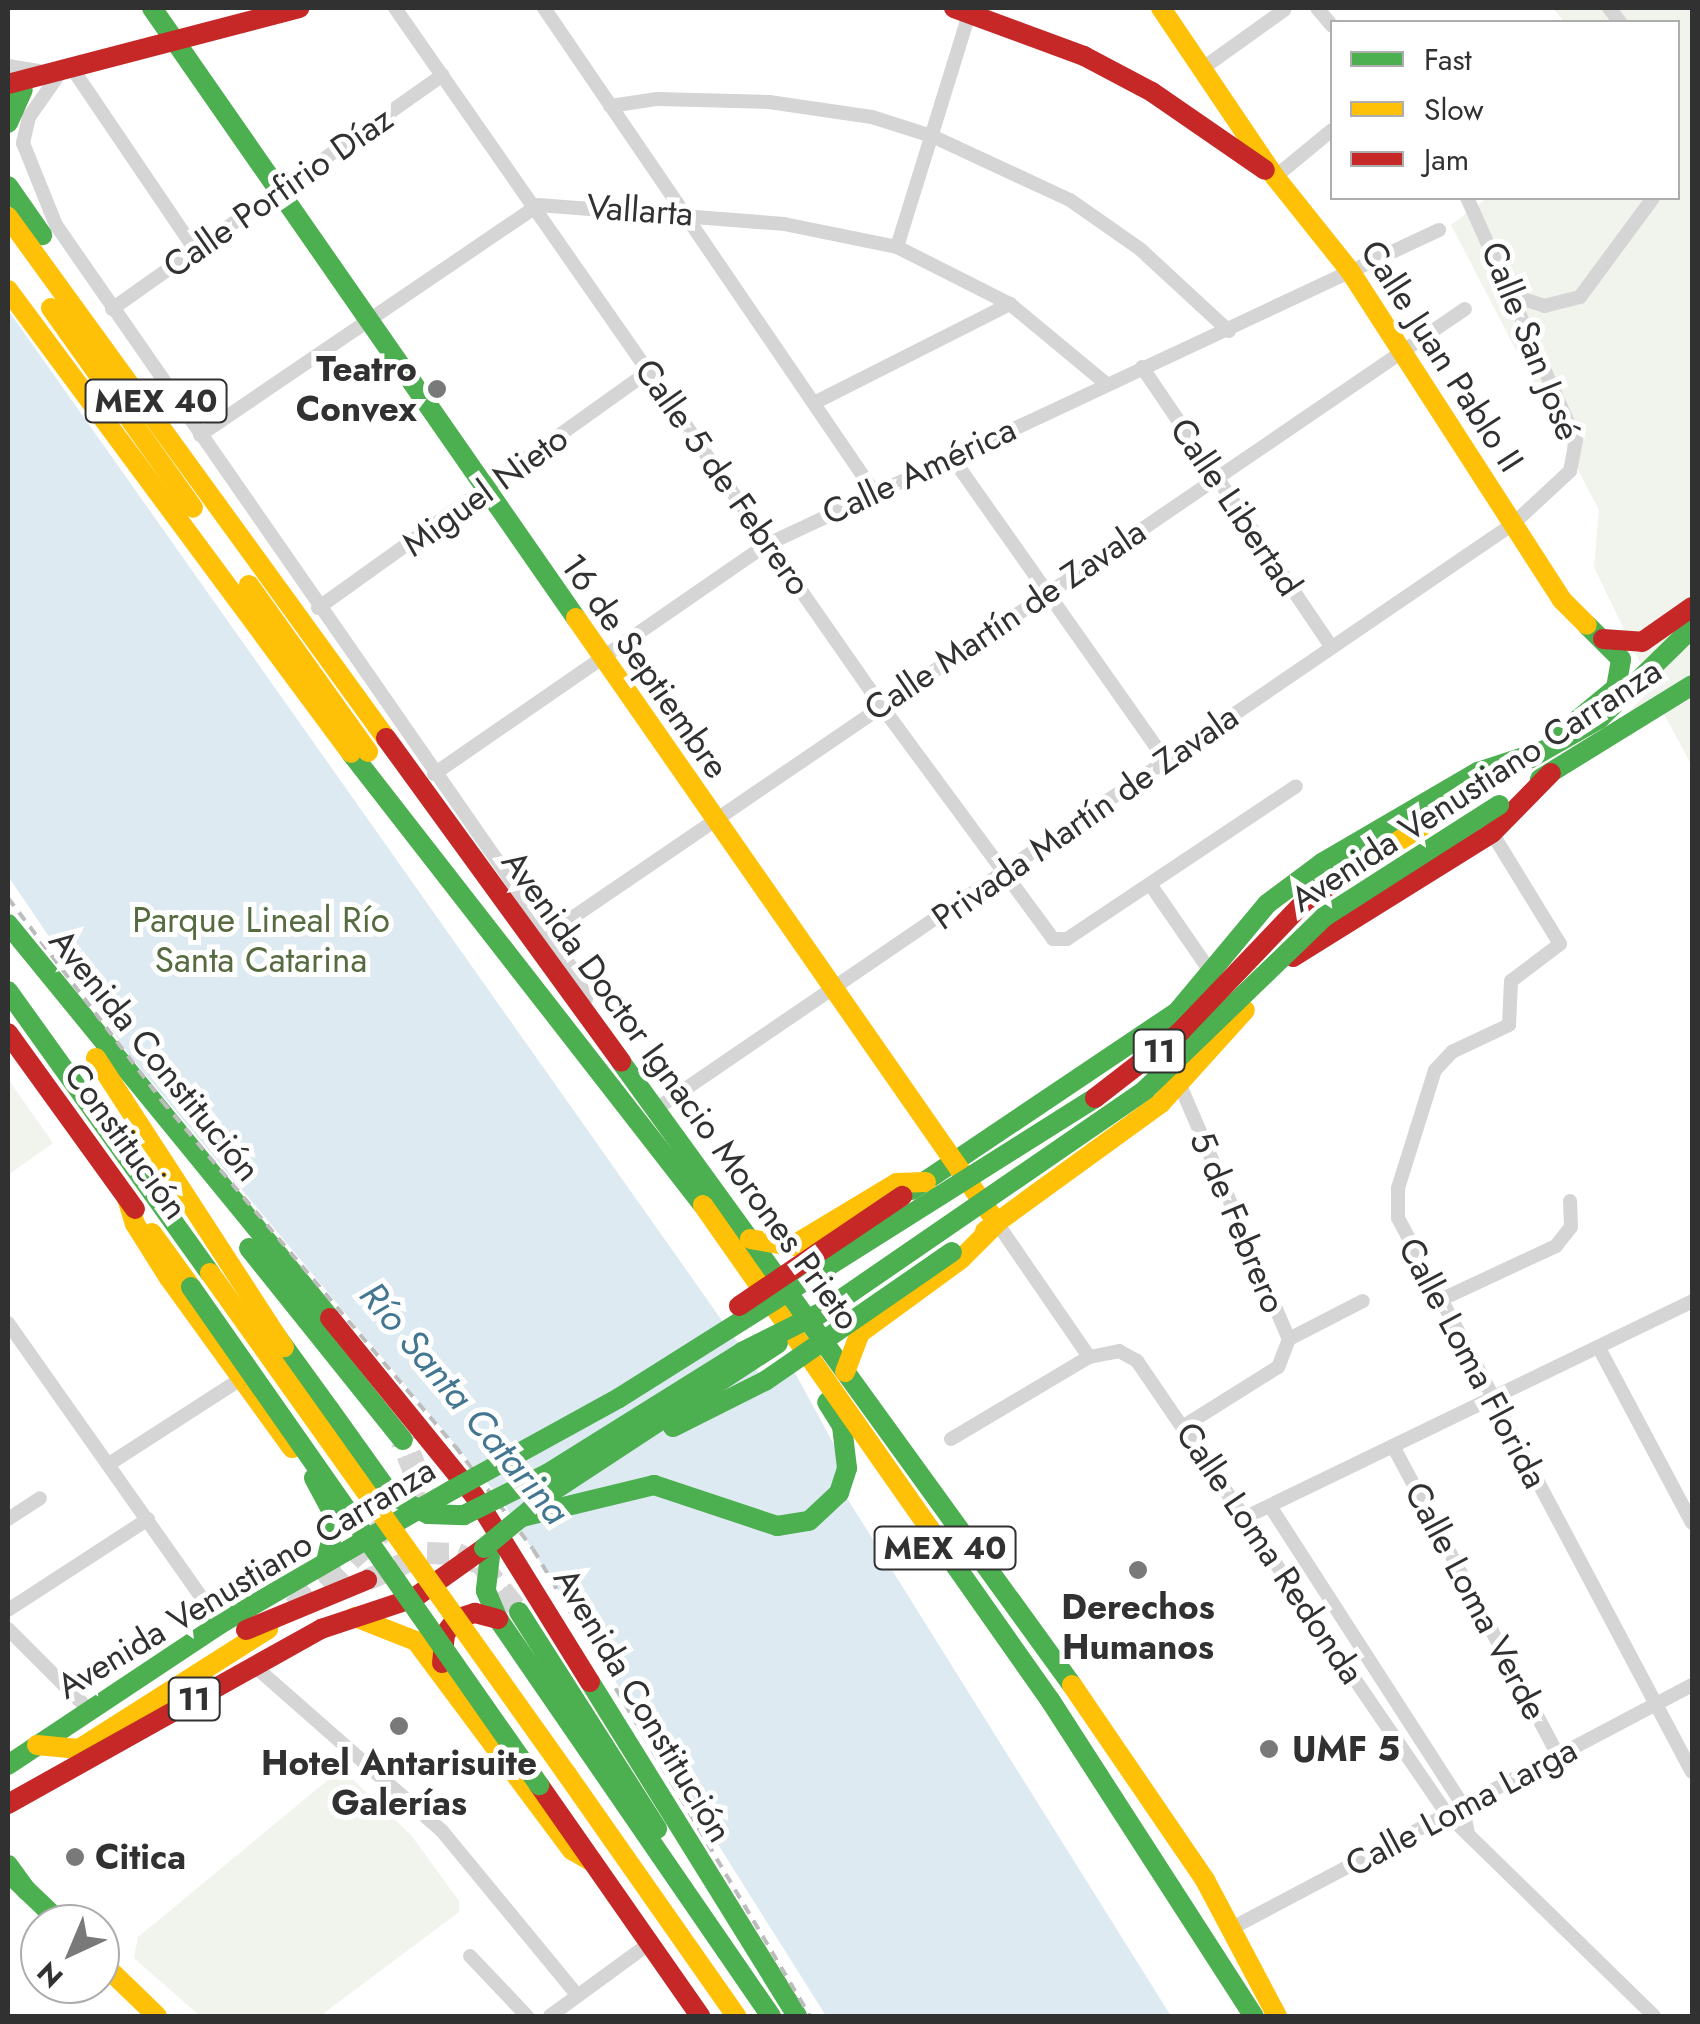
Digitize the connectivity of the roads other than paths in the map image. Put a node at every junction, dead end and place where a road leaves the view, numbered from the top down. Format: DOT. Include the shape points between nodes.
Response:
graph roads {
  1 [pos="152,8"];
  2 [pos="298,8"];
  3 [pos="394,8"];
  4 [pos="544,8"];
  5 [pos="1161,8"];
  6 [pos="965,9"];
  7 [pos="1284,10"];
  8 [pos="175,41"];
  9 [pos="8,66"];
  10 [pos="1203,68"];
  11 [pos="67,72"];
  12 [pos="443,76"];
  13 [pos="19,87"];
  14 [pos="610,106"];
  15 [pos="8,122"];
  16 [pos="1330,132"];
  17 [pos="932,136"];
  18 [pos="8,168"];
  19 [pos="1275,178"];
  20 [pos="281,192"];
  21 [pos="10,200"];
  22 [pos="1468,200"];
  23 [pos="1652,200"];
  24 [pos="538,206"];
  25 [pos="682,212"];
  26 [pos="1439,230"];
  27 [pos="8,246"];
  28 [pos="897,247"];
  29 [pos="195,250"];
  30 [pos="1350,271"];
  31 [pos="8,290"];
  32 [pos="1514,296"];
  33 [pos="1010,304"];
  34 [pos="112,308"];
  35 [pos="1465,308"];
  36 [pos="370,322"];
  37 [pos="1229,331"];
  38 [pos="1401,352"];
  39 [pos="1142,368"];
  40 [pos="649,371"];
  41 [pos="1106,383"];
  42 [pos="814,404"];
  43 [pos="200,435"];
  44 [pos="951,456"];
  45 [pos="1215,476"];
  46 [pos="486,492"];
  47 [pos="874,492"];
  48 [pos="1513,524"];
  49 [pos="768,544"];
  50 [pos="1048,590"];
  51 [pos="1692,607"];
  52 [pos="318,608"];
  53 [pos="290,610"];
  54 [pos="1692,628"];
  55 [pos="1603,639"];
  56 [pos="1331,646"];
  57 [pos="599,658"];
  58 [pos="1692,684"];
  59 [pos="880,704"];
  60 [pos="1542,751"];
  61 [pos="1166,761"];
  62 [pos="1550,773"];
  63 [pos="434,774"];
  64 [pos="1296,786"];
  65 [pos="714,824"];
  66 [pos="1492,833"];
  67 [pos="430,849"];
  68 [pos="1004,873"];
  69 [pos="1150,884"];
  70 [pos="1283,890"];
  71 [pos="9,925"];
  72 [pos="547,935"];
  73 [pos="1314,942"];
  74 [pos="1212,974"];
  75 [pos="834,990"];
  76 [pos="8,992"];
  77 [pos="595,1023"];
  78 [pos="8,1033"];
  79 [pos="1180,1085"];
  80 [pos="617,1092"];
  81 [pos="656,1109"];
  82 [pos="1004,1128"];
  83 [pos="129,1156"];
  84 [pos="957,1161"];
  85 [pos="926,1182"];
  86 [pos="225,1194"];
  87 [pos="1034,1195"];
  88 [pos="127,1198"];
  89 [pos="1570,1201"];
  90 [pos="997,1223"];
  91 [pos="750,1239"];
  92 [pos="955,1250"];
  93 [pos="1363,1301"];
  94 [pos="1438,1301"];
  95 [pos="1692,1301"];
  96 [pos="822,1312"];
  97 [pos="8,1323"];
  98 [pos="1288,1339"];
  99 [pos="284,1346"];
  100 [pos="1599,1348"];
  101 [pos="692,1352"];
  102 [pos="1089,1357"];
  103 [pos="844,1372"];
  104 [pos="241,1379"];
  105 [pos="1492,1400"];
  106 [pos="1184,1426"];
  107 [pos="403,1440"];
  108 [pos="950,1440"];
  109 [pos="1393,1446"];
  110 [pos="618,1448"];
  111 [pos="109,1464"];
  112 [pos="40,1498"];
  113 [pos="1270,1506"];
  114 [pos="1246,1517"];
  115 [pos="8,1519"];
  116 [pos="148,1519"];
  117 [pos="516,1523"];
  118 [pos="1692,1523"];
  119 [pos="487,1552"];
  120 [pos="326,1562"];
  121 [pos="367,1580"];
  122 [pos="8,1610"];
  123 [pos="519,1612"];
  124 [pos="351,1616"];
  125 [pos="498,1619"];
  126 [pos="220,1624"];
  127 [pos="8,1629"];
  128 [pos="268,1629"];
  129 [pos="252,1664"];
  130 [pos="444,1674"];
  131 [pos="1692,1685"];
  132 [pos="122,1691"];
  133 [pos="1656,1704"];
  134 [pos="88,1710"];
  135 [pos="37,1744"];
  136 [pos="1558,1756"];
  137 [pos="8,1765"];
  138 [pos="1692,1772"];
  139 [pos="10,1803"];
  140 [pos="1463,1806"];
  141 [pos="1447,1814"];
  142 [pos="1468,1836"];
  143 [pos="594,1862"];
  144 [pos="8,1868"];
  145 [pos="41,1904"];
  146 [pos="1230,1929"];
  147 [pos="650,1943"];
  148 [pos="470,1956"];
  149 [pos="739,1970"];
  150 [pos="120,1984"];
  151 [pos="578,1996"];
  152 [pos="145,2013"];
  153 [pos="527,2016"];
  154 [pos="550,2016"];
  155 [pos="700,2016"];
  156 [pos="736,2016"];
  157 [pos="771,2016"];
  158 [pos="797,2016"];
  159 [pos="1254,2016"];
  160 [pos="1278,2016"];
  161 [pos="1654,2016"];
  1 -- 8 [label="main road, 16 de Septiembre"];
  2 -- 8 [label="main road"];
  3 -- 12 [label="street, Calle 5 de Febrero"];
  4 -- 14 [label="street"];
  5 -- 10 [label="main road, Calle Juan Pablo II"];
  6 -- 17 [label="street"];
  6 -- 19 [label="main road" via="1084,56 1152,92"];
  7 -- 10 [label="street"];
  8 -- 11 [label="main road"];
  8 -- 20 [label="main road, 16 de Septiembre"];
  9 -- 11 [label="street"];
  10 -- 19 [label="main road, Calle Juan Pablo II"];
  11 -- 13 [label="main road"];
  11 -- 29 [label="street"];
  11 -- 34 [label="street" via="29,117 25,156 56,225"];
  12 -- 20 [label="street, Calle Porfirio Díaz"];
  12 -- 24 [label="street, Calle 5 de Febrero"];
  13 -- 15 [label="main road"];
  14 -- 17 [label="street" via="658,99 769,102 872,116"];
  14 -- 25 [label="street"];
  16 -- 19 [label="street"];
  17 -- 28 [label="street"];
  17 -- 37 [label="street" via="1070,200 1140,250"];
  18 -- 21 [label="main road"];
  19 -- 30 [label="main road, Calle Juan Pablo II"];
  20 -- 29 [label="street, Calle Porfirio Díaz"];
  20 -- 36 [label="main road, 16 de Septiembre"];
  21 -- 53 [label="main road, Avenida Doctor Ignacio Morones Prieto / MEX 40" via="215,510"];
  21 -- 53 [label="main road, MEX 40" via="227,504"];
  22 -- 32 [label="street, Calle San José"];
  23 -- 32 [label="street" via="1580,296 1544,306"];
  24 -- 25 [label="street, Vallarta"];
  24 -- 36 [label="street, Vallarta"];
  24 -- 40 [label="street, Calle 5 de Febrero"];
  25 -- 28 [label="street, Vallarta"];
  25 -- 42 [label="street"];
  26 -- 30 [label="street, Calle América"];
  27 -- 67 [label="main road, MEX 40" via="345,715"];
  28 -- 33 [label="street, Vallarta"];
  29 -- 34 [label="street, Calle Porfirio Díaz"];
  30 -- 37 [label="street, Calle América"];
  30 -- 38 [label="main road, Calle Juan Pablo II"];
  31 -- 67 [label="main road, Avenida Doctor Ignacio Morones Prieto / MEX 40" via="135,469"];
  32 -- 48 [label="street, Calle San José" via="1577,452 1570,470"];
  33 -- 41 [label="street, Vallarta"];
  33 -- 42 [label="street"];
  34 -- 43 [label="street"];
  35 -- 38 [label="street, Calle Martín de Zavala"];
  36 -- 43 [label="street, Vallarta"];
  36 -- 46 [label="main road, 16 de Septiembre"];
  37 -- 39 [label="street, Calle América"];
  38 -- 45 [label="street, Calle Martín de Zavala"];
  38 -- 48 [label="main road, Calle Juan Pablo II"];
  39 -- 41 [label="street, Calle América"];
  39 -- 45 [label="street, Calle Libertad"];
  40 -- 46 [label="street, Miguel Nieto"];
  40 -- 49 [label="street, Calle 5 de Febrero"];
  41 -- 44 [label="street, Calle América"];
  42 -- 47 [label="street"];
  43 -- 52 [label="street"];
  44 -- 47 [label="street, Calle América"];
  44 -- 50 [label="street"];
  45 -- 50 [label="street, Calle Martín de Zavala"];
  45 -- 56 [label="street, Calle Libertad"];
  46 -- 52 [label="street, Miguel Nieto"];
  46 -- 57 [label="main road, 16 de Septiembre"];
  47 -- 49 [label="street, Calle América"];
  48 -- 55 [label="main road, Calle Juan Pablo II" via="1562,600"];
  48 -- 56 [label="street, Privada Martín de Zavala"];
  49 -- 57 [label="street, Calle América"];
  49 -- 59 [label="street, Calle 5 de Febrero"];
  50 -- 59 [label="street, Calle Martín de Zavala"];
  50 -- 61 [label="street"];
  51 -- 55 [label="main road" via="1642,642"];
  52 -- 63 [label="street"];
  53 -- 77 [label="main road, Avenida Doctor Ignacio Morones Prieto / MEX 40"];
  54 -- 60 [label="main road, Avenida Venustiano Carranza / 11" via="1600,719"];
  55 -- 60 [label="main road, Calle Juan Pablo II" via="1621,659 1620,682"];
  56 -- 61 [label="street, Privada Martín de Zavala"];
  57 -- 63 [label="street, Calle América"];
  57 -- 65 [label="main road, 16 de Septiembre"];
  58 -- 62 [label="main road, Avenida Venustiano Carranza / 11"];
  59 -- 65 [label="street, Calle Martín de Zavala"];
  59 -- 68 [label="street, Calle 5 de Febrero"];
  60 -- 70 [label="main road" via="1478,772"];
  60 -- 101 [label="main road, Avenida Venustiano Carranza / 11, bridge" via="1304,901 1144,1064"];
  61 -- 68 [label="street, Privada Martín de Zavala"];
  62 -- 66 [label="main road"];
  62 -- 96 [label="main road, Avenida Venustiano Carranza / 11, bridge" via="1324,917 1145,1090"];
  63 -- 72 [label="street"];
  64 -- 69 [label="street"];
  65 -- 72 [label="street, Calle Martín de Zavala"];
  65 -- 75 [label="main road, 16 de Septiembre"];
  66 -- 73 [label="main road"];
  66 -- 94 [label="street, Calle Loma Florida" via="1560,944 1512,980 1509,1026 1452,1052 1431,1079 1397,1203 1404,1236"];
  67 -- 80 [label="main road, Avenida Doctor Ignacio Morones Prieto / MEX 40"];
  68 -- 69 [label="street, Calle 5 de Febrero" via="1057,941"];
  68 -- 75 [label="street, Privada Martín de Zavala"];
  69 -- 74 [label="street"];
  70 -- 73 [label="main road" via="1314,906"];
  70 -- 74 [label="main road"];
  71 -- 86 [label="main road, Avenida Constitución"];
  71 -- 99 [label="main road"];
  72 -- 77 [label="street" via="576,974"];
  73 -- 79 [label="main road" via="1271,978"];
  74 -- 82 [label="main road" via="1150,1031"];
  75 -- 81 [label="street, Privada Martín de Zavala"];
  75 -- 84 [label="main road, 16 de Septiembre"];
  76 -- 83 [label="main road"];
  77 -- 81 [label="main road, Avenida Doctor Ignacio Morones Prieto / MEX 40"];
  78 -- 88 [label="main road, Constitución"];
  79 -- 87 [label="main road"];
  79 -- 98 [label="street, 5 de Febrero"];
  80 -- 117 [label="main road" via="819,1388 842,1426 848,1458 839,1494 794,1526 752,1520 654,1484"];
  80 -- 159 [label="main road, Avenida Doctor Ignacio Morones Prieto / MEX 40" via="1050,1700"];
  81 -- 91 [label="main road, Avenida Doctor Ignacio Morones Prieto / MEX 40"];
  82 -- 84 [label="main road"];
  82 -- 87 [label="main road" via="992,1150 997,1172 1011,1188"];
  83 -- 99 [label="main road" via="182,1208"];
  83 -- 156 [label="main road, bridge"];
  84 -- 85 [label="main road"];
  84 -- 90 [label="main road, 16 de Septiembre"];
  85 -- 91 [label="main road" via="897,1183 792,1246"];
  85 -- 92 [label="main road" via="946,1210"];
  85 -- 101 [label="main road, bridge" via="738,1306"];
  86 -- 107 [label="main road" via="231,1222 246,1244"];
  86 -- 158 [label="main road, Avenida Constitución" via="474,1495"];
  87 -- 90 [label="main road"];
  88 -- 104 [label="main road" via="135,1224"];
  88 -- 143 [label="main road, Constitución, bridge"];
  89 -- 94 [label="street" via="1570,1228 1556,1246"];
  90 -- 92 [label="main road"];
  90 -- 102 [label="street, 16 de Septiembre"];
  90 -- 103 [label="main road" via="962,1260 860,1333"];
  91 -- 103 [label="main road, Avenida Doctor Ignacio Morones Prieto / MEX 40"];
  92 -- 110 [label="main road, bridge" via="744,1393"];
  93 -- 98 [label="street"];
  94 -- 105 [label="street, Calle Loma Florida"];
  95 -- 100 [label="street"];
  96 -- 99 [label="main road, bridge" via="708,1372 547,1474 464,1514 428,1514 390,1494"];
  96 -- 110 [label="main road, Avenida Venustiano Carranza / 11, bridge"];
  97 -- 111 [label="street"];
  98 -- 106 [label="street, 5 de Febrero" via="1278,1368"];
  100 -- 105 [label="street"];
  100 -- 118 [label="street"];
  101 -- 120 [label="main road, Avenida Venustiano Carranza / 11, bridge"];
  102 -- 106 [label="street, Calle Loma Redonda" via="1119,1351 1136,1360"];
  102 -- 108 [label="street"];
  103 -- 146 [label="main road, Avenida Doctor Ignacio Morones Prieto / MEX 40" via="1176,1834"];
  104 -- 111 [label="street"];
  104 -- 120 [label="main road" via="332,1509 337,1529"];
  105 -- 109 [label="street"];
  105 -- 133 [label="street, Calle Loma Florida"];
  106 -- 114 [label="street, Calle Loma Redonda"];
  109 -- 113 [label="street"];
  109 -- 136 [label="street, Calle Loma Verde"];
  110 -- 117 [label="main road, Avenida Venustiano Carranza / 11, bridge"];
  111 -- 116 [label="street"];
  112 -- 115 [label="street"];
  113 -- 114 [label="street"];
  113 -- 140 [label="street, Calle Loma Redonda"];
  114 -- 141 [label="street, Calle Loma Redonda"];
  116 -- 122 [label="street"];
  116 -- 126 [label="street"];
  117 -- 119 [label="main road, Avenida Venustiano Carranza / 11, bridge"];
  119 -- 124 [label="main road, Avenida Venustiano Carranza / 11" via="414,1598"];
  119 -- 125 [label="main road" via="486,1591"];
  120 -- 126 [label="main road, Avenida Venustiano Carranza / 11"];
  121 -- 132 [label="main road" via="280,1613 146,1688"];
  123 -- 149 [label="main road"];
  124 -- 129 [label="main road, Avenida Venustiano Carranza / 11"];
  124 -- 130 [label="main road" via="408,1634"];
  125 -- 130 [label="main road" via="466,1614 449,1626"];
  125 -- 149 [label="main road, Avenida Constitución"];
  126 -- 132 [label="main road, Avenida Venustiano Carranza / 11"];
  127 -- 134 [label="street"];
  128 -- 135 [label="main road" via="79,1749 61,1752"];
  129 -- 139 [label="main road, Avenida Venustiano Carranza / 11"];
  129 -- 151 [label="street" via="442,1831"];
  130 -- 143 [label="main road" via="572,1850"];
  131 -- 133 [label="street, Calle Loma Larga"];
  132 -- 134 [label="main road, Avenida Venustiano Carranza / 11"];
  133 -- 136 [label="street, Calle Loma Larga"];
  133 -- 138 [label="street, Calle Loma Florida"];
  134 -- 135 [label="main road, Avenida Venustiano Carranza / 11"];
  135 -- 137 [label="main road, Avenida Venustiano Carranza / 11"];
  136 -- 140 [label="street, Calle Loma Larga"];
  140 -- 141 [label="street, Calle Loma Larga"];
  140 -- 142 [label="street, Calle Loma Redonda"];
  141 -- 142 [label="street, Calle Loma Redonda"];
  141 -- 146 [label="street, Calle Loma Larga"];
  142 -- 161 [label="street, Calle Loma Redonda"];
  143 -- 147 [label="main road"];
  144 -- 145 [label="main road"];
  146 -- 160 [label="main road, Avenida Doctor Ignacio Morones Prieto / MEX 40"];
  147 -- 151 [label="street"];
  147 -- 155 [label="main road"];
  148 -- 153 [label="street"];
  149 -- 157 [label="main road, Avenida Constitución"];
  150 -- 152 [label="main road"];
  151 -- 154 [label="street"];
}
